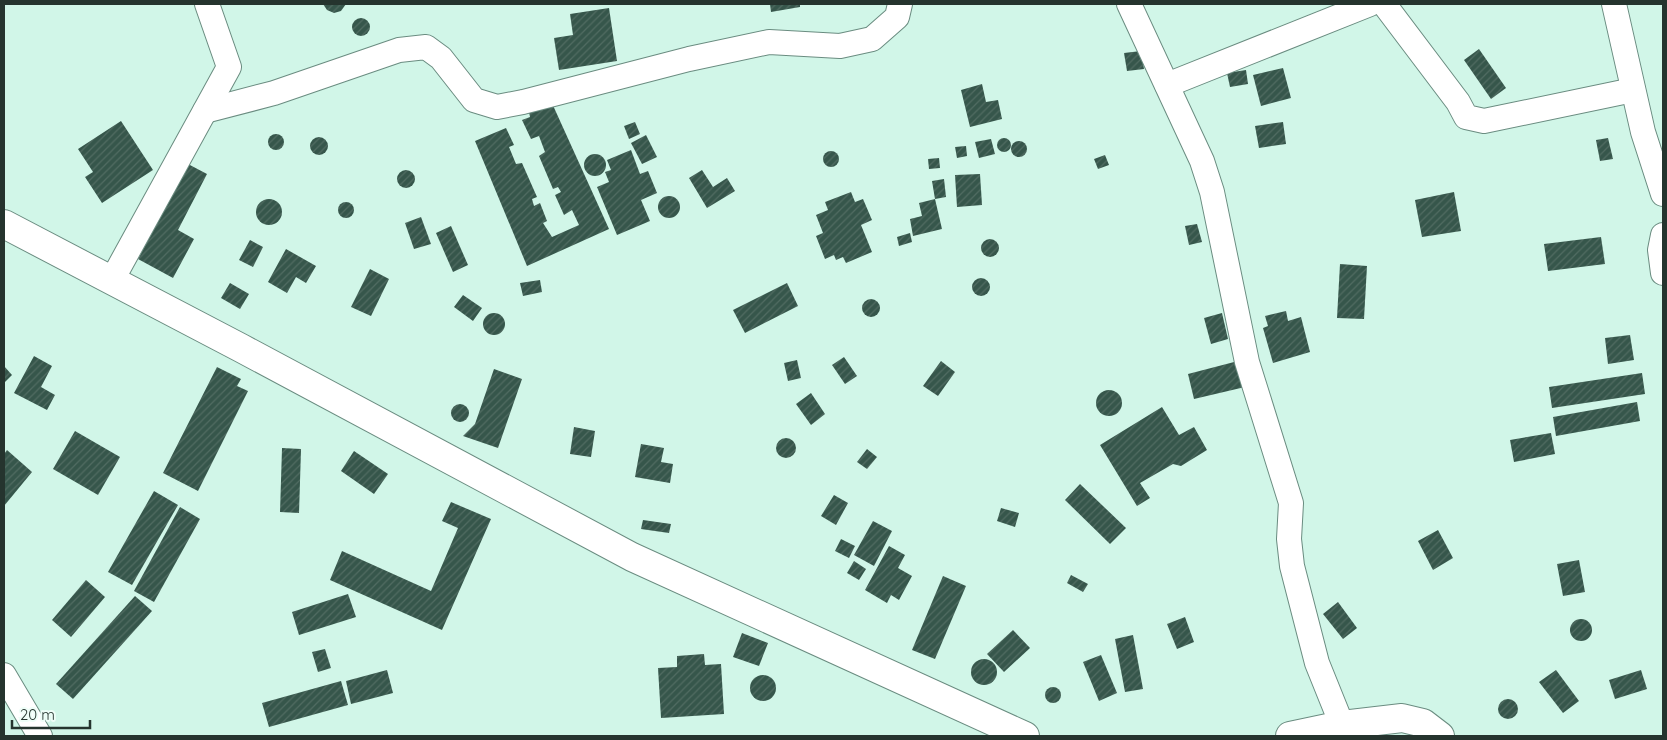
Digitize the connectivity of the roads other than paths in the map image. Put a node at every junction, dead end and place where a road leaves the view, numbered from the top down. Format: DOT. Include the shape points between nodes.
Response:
graph roads {
  1 [pos="207,4"];
  2 [pos="900,4"];
  3 [pos="1129,4"];
  4 [pos="1370,4"];
  5 [pos="1384,4"];
  6 [pos="1614,4"];
  7 [pos="1167,85"];
  8 [pos="1633,90"];
  9 [pos="205,111"];
  10 [pos="1663,194"];
  11 [pos="4,224"];
  12 [pos="1663,235"];
  13 [pos="1663,273"];
  14 [pos="112,280"];
  15 [pos="4,675"];
  16 [pos="1342,725"];
  17 [pos="40,736"];
  18 [pos="1025,736"];
  19 [pos="1290,736"];
  20 [pos="1440,736"];
  1 -- 9 [label="street" via="229,67"];
  2 -- 9 [label="street" via="897,17 872,39 840,46 769,42 497,107 474,100 441,58 426,47 399,50 274,93"];
  3 -- 7 [label="street"];
  4 -- 7 [label="street"];
  5 -- 8 [label="street" via="1466,117 1484,121"];
  6 -- 8 [label="street"];
  7 -- 16 [label="street" via="1212,192 1247,362 1291,503 1289,539 1292,566 1317,663"];
  8 -- 10 [label="street"];
  9 -- 14 [label="street"];
  11 -- 14 [label="street"];
  12 -- 13 [label="street" via="1660,250"];
  14 -- 18 [label="street" via="632,557"];
  15 -- 17 [label="street"];
  16 -- 19 [label="street"];
  16 -- 20 [label="street" via="1402,718 1423,723"];
}
